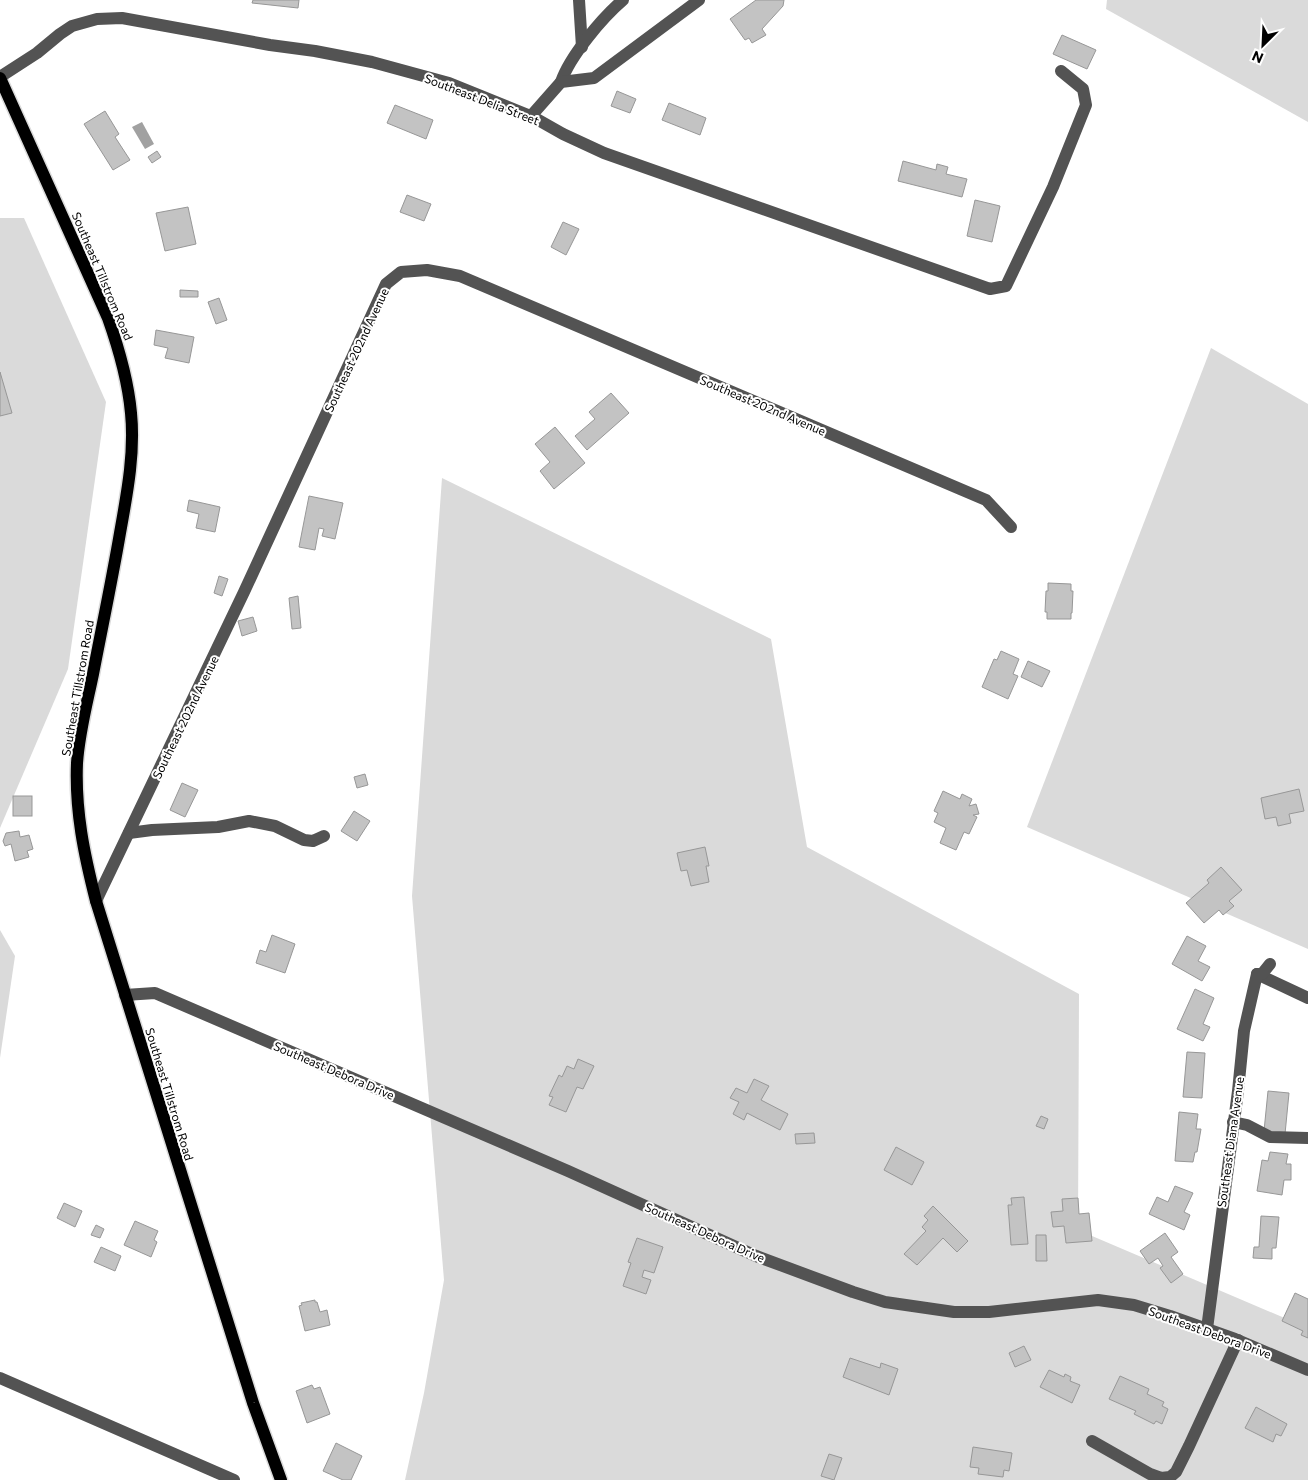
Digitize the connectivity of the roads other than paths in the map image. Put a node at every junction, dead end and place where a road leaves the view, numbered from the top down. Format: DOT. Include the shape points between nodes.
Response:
graph roads {
  1 [pos="579,0"];
  2 [pos="623,0"];
  3 [pos="699,0"];
  4 [pos="582,47"];
  5 [pos="1061,71"];
  6 [pos="0,78"];
  7 [pos="561,82"];
  8 [pos="531,116"];
  9 [pos="1011,526"];
  10 [pos="129,833"];
  11 [pos="324,836"];
  12 [pos="96,901"];
  13 [pos="1270,964"];
  14 [pos="1257,974"];
  15 [pos="125,995"];
  16 [pos="1308,998"];
  17 [pos="1233,1122"];
  18 [pos="1308,1138"];
  19 [pos="1206,1329"];
  20 [pos="1238,1340"];
  21 [pos="1308,1370"];
  22 [pos="0,1378"];
  23 [pos="1092,1440"];
  24 [pos="234,1480"];
  25 [pos="281,1480"];
  1 -- 4 [label="street"];
  2 -- 4 [label="street"];
  3 -- 7 [label="street" via="594,78"];
  4 -- 7 [label="street" via="564,72"];
  5 -- 8 [label="street, Southeast Delia Street" via="1083,89 1086,105 1053,187 1006,286 990,289 604,153"];
  6 -- 8 [label="street, Southeast Delia Street" via="72,26 122,18 372,62 449,84"];
  6 -- 12 [label="main road, Southeast Tillstrom Road" via="108,318 120,351 132,414 127,494 78,763 78,819"];
  7 -- 8 [label="street"];
  9 -- 10 [label="street, Southeast 202nd Avenue" via="986,500 460,276 427,270 401,272 386,284 276,525"];
  10 -- 11 [label="street" via="218,827 249,821 275,826 304,840 313,841"];
  10 -- 12 [label="street, Southeast 202nd Avenue"];
  12 -- 15 [label="main road, Southeast Tillstrom Road"];
  13 -- 14 [label="street" via="1262,974"];
  14 -- 16 [label="street"];
  14 -- 17 [label="street, Southeast Diana Avenue" via="1244,1031"];
  15 -- 19 [label="street, Southeast Debora Drive" via="155,993 568,1171 756,1256 885,1302 954,1312 989,1312 1098,1300 1134,1305"];
  15 -- 25 [label="main road, Southeast Tillstrom Road" via="253,1403"];
  17 -- 18 [label="street" via="1270,1137"];
  17 -- 19 [label="street, Southeast Diana Avenue"];
  19 -- 20 [label="street, Southeast Debora Drive"];
  20 -- 21 [label="street, Southeast Debora Drive"];
  20 -- 23 [label="street" via="1189,1446 1176,1472 1170,1477 1150,1474"];
  22 -- 24 [label="street"];
}
